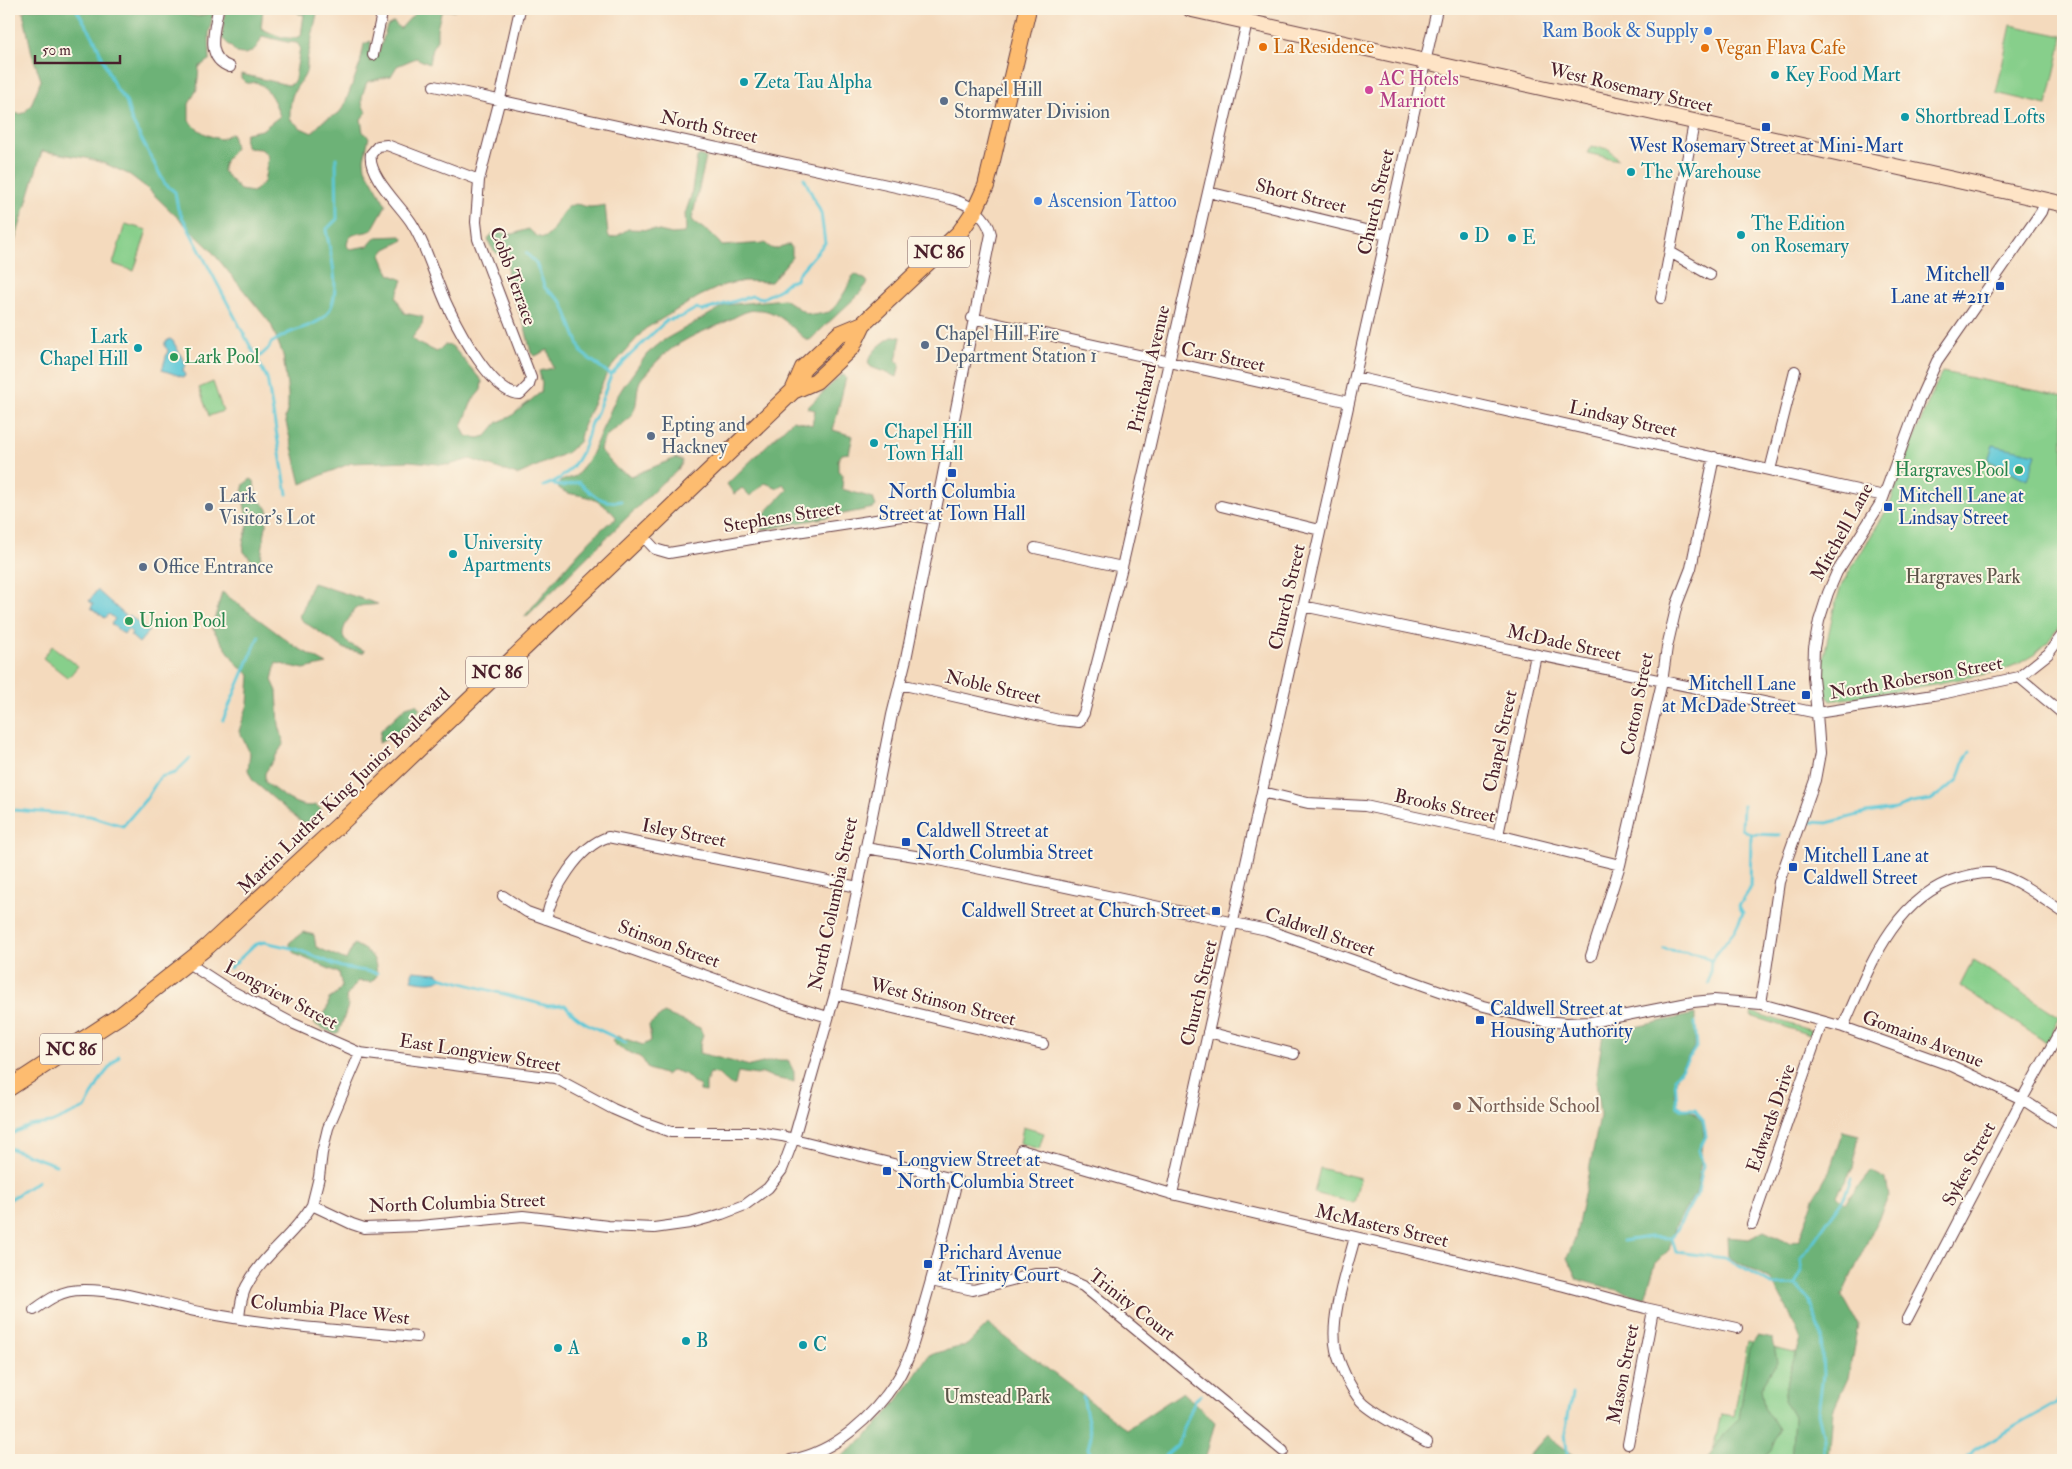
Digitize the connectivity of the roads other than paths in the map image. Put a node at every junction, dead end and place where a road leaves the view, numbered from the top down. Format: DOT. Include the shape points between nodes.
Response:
graph roads {
  1 [pos="218,9"];
  2 [pos="383,9"];
  3 [pos="520,9"];
  4 [pos="1028,9"];
  5 [pos="1190,9"];
  6 [pos="1437,9"];
  7 [pos="1247,22"];
  8 [pos="373,54"];
  9 [pos="1425,62"];
  10 [pos="230,67"];
  11 [pos="434,86"];
  12 [pos="500,99"];
  13 [pos="1694,122"];
  14 [pos="478,180"];
  15 [pos="1208,192"];
  16 [pos="2045,200"];
  17 [pos="2063,204"];
  18 [pos="975,210"];
  19 [pos="1386,235"];
  20 [pos="1670,252"];
  21 [pos="1710,275"];
  22 [pos="1661,298"];
  23 [pos="972,318"];
  24 [pos="863,324"];
  25 [pos="1168,363"];
  26 [pos="1795,371"];
  27 [pos="1354,377"];
  28 [pos="793,391"];
  29 [pos="1349,402"];
  30 [pos="1714,457"];
  31 [pos="1770,470"];
  32 [pos="1884,496"];
  33 [pos="1221,506"];
  34 [pos="933,519"];
  35 [pos="1320,530"];
  36 [pos="642,535"];
  37 [pos="1034,548"];
  38 [pos="1122,568"];
  39 [pos="1303,606"];
  40 [pos="2063,634"];
  41 [pos="1536,655"];
  42 [pos="2019,677"];
  43 [pos="1662,682"];
  44 [pos="900,684"];
  45 [pos="1818,714"];
  46 [pos="2063,714"];
  47 [pos="1079,722"];
  48 [pos="1262,792"];
  49 [pos="1498,834"];
  50 [pos="865,848"];
  51 [pos="1620,866"];
  52 [pos="858,887"];
  53 [pos="503,896"];
  54 [pos="2063,912"];
  55 [pos="546,918"];
  56 [pos="1233,923"];
  57 [pos="1591,956"];
  58 [pos="188,964"];
  59 [pos="835,994"];
  60 [pos="1761,1004"];
  61 [pos="828,1018"];
  62 [pos="1822,1022"];
  63 [pos="2063,1026"];
  64 [pos="1843,1027"];
  65 [pos="1208,1032"];
  66 [pos="1043,1044"];
  67 [pos="360,1053"];
  68 [pos="1294,1054"];
  69 [pos="9,1088"];
  70 [pos="2022,1099"];
  71 [pos="2063,1126"];
  72 [pos="794,1138"];
  73 [pos="1021,1150"];
  74 [pos="1172,1194"];
  75 [pos="312,1205"];
  76 [pos="1752,1224"];
  77 [pos="1355,1237"];
  78 [pos="931,1281"];
  79 [pos="34,1310"];
  80 [pos="1652,1310"];
  81 [pos="239,1318"];
  82 [pos="1907,1319"];
  83 [pos="1737,1328"];
  84 [pos="417,1337"];
  85 [pos="1427,1442"];
  86 [pos="1628,1444"];
  87 [pos="1283,1451"];
  88 [pos="791,1460"];
  1 -- 10 [label="street" via="213,49 218,60"];
  2 -- 8 [label="street"];
  3 -- 12 [label="street"];
  4 -- 18 [label="main road, NC 86" via="986,186"];
  5 -- 7 [label="street, West Rosemary Street"];
  6 -- 9 [label="street, Church Street"];
  7 -- 9 [label="street, West Rosemary Street"];
  7 -- 15 [label="street, Pritchard Avenue"];
  9 -- 13 [label="street, West Rosemary Street"];
  9 -- 19 [label="street, Church Street"];
  11 -- 12 [label="street, North Street"];
  12 -- 14 [label="street"];
  12 -- 18 [label="street, North Street" via="952,199"];
  13 -- 16 [label="street, West Rosemary Street"];
  13 -- 20 [label="street"];
  14 -- 14 [label="street, Cobb Terrace" via="478,239 531,378 520,394 508,392 478,358 450,310 416,230 373,169 371,154 378,146 386,145"];
  15 -- 19 [label="street, Short Street"];
  15 -- 25 [label="street, Pritchard Avenue"];
  16 -- 17 [label="street, West Rosemary Street"];
  16 -- 32 [label="street, Mitchell Lane" via="2041,212 1930,374"];
  18 -- 23 [label="street, North Columbia Street" via="989,225 991,234"];
  18 -- 24 [label="main road, Martin Luther King Junior Boulevard / NC 86" via="960,232"];
  19 -- 27 [label="street, Church Street"];
  20 -- 21 [label="street"];
  20 -- 22 [label="street"];
  23 -- 25 [label="street, Carr Street"];
  23 -- 34 [label="street, North Columbia Street"];
  24 -- 28 [label="main road, Martin Luther King Junior Boulevard / NC 86" via="845,354 816,381"];
  24 -- 28 [label="main road, Martin Luther King Junior Boulevard / NC 86" via="839,334 803,368"];
  25 -- 29 [label="street, Carr Street"];
  25 -- 38 [label="street, Pritchard Avenue"];
  26 -- 31 [label="street"];
  27 -- 29 [label="street, Church Street"];
  27 -- 30 [label="street, Lindsay Street"];
  28 -- 36 [label="main road, Martin Luther King Junior Boulevard / NC 86"];
  29 -- 35 [label="street, Church Street"];
  30 -- 31 [label="street, Lindsay Street"];
  30 -- 43 [label="street, Cotton Street" via="1691,568 1677,604"];
  31 -- 32 [label="street, Lindsay Street"];
  32 -- 45 [label="street, Mitchell Lane" via="1837,572 1819,621 1813,677"];
  33 -- 35 [label="street"];
  34 -- 36 [label="street, Stephens Street" via="902,516 669,554 655,549"];
  34 -- 44 [label="street, North Columbia Street"];
  35 -- 39 [label="street, Church Street"];
  36 -- 58 [label="main road, Martin Luther King Junior Boulevard / NC 86" via="339,825"];
  37 -- 38 [label="street"];
  38 -- 47 [label="street, Pritchard Avenue" via="1087,704"];
  39 -- 41 [label="street, McDade Street"];
  39 -- 48 [label="street, Church Street"];
  40 -- 42 [label="street, North Roberson Street" via="2048,654"];
  41 -- 43 [label="street, McDade Street"];
  41 -- 49 [label="street, Chapel Street"];
  42 -- 45 [label="street, North Roberson Street" via="1946,693"];
  42 -- 46 [label="street"];
  43 -- 45 [label="street, McDade Street"];
  43 -- 51 [label="street, Cotton Street"];
  44 -- 47 [label="street, Noble Street"];
  44 -- 50 [label="street, North Columbia Street"];
  45 -- 60 [label="street, Mitchell Lane" via="1820,753 1815,780 1778,882"];
  48 -- 49 [label="street, Brooks Street" via="1308,803 1365,806"];
  48 -- 56 [label="street, Church Street"];
  49 -- 51 [label="street, Brooks Street"];
  50 -- 52 [label="street, North Columbia Street"];
  50 -- 56 [label="street, Caldwell Street" via="944,861"];
  51 -- 57 [label="street, Cotton Street"];
  52 -- 55 [label="street, Isley Street" via="608,837 583,853 556,889"];
  52 -- 59 [label="street, North Columbia Street"];
  53 -- 55 [label="street, Stinson Street" via="527,912"];
  54 -- 64 [label="street" via="2023,886 1996,874 1973,874 1946,882 1921,897 1898,921 1877,953"];
  55 -- 61 [label="street, Stinson Street"];
  56 -- 60 [label="street, Caldwell Street" via="1275,933 1480,1005 1543,1021 1592,1022 1714,1000"];
  56 -- 65 [label="street, Church Street"];
  58 -- 67 [label="street, Longview Street" via="292,1023"];
  58 -- 69 [label="main road, Martin Luther King Junior Boulevard / NC 86" via="121,1015"];
  59 -- 61 [label="street, North Columbia Street"];
  59 -- 66 [label="street, West Stinson Street"];
  60 -- 62 [label="street, Gomains Avenue"];
  61 -- 72 [label="street, North Columbia Street"];
  62 -- 64 [label="street, Gomains Avenue"];
  62 -- 76 [label="street, Edwards Drive"];
  63 -- 70 [label="street, Sykes Street"];
  64 -- 70 [label="street, Gomains Avenue" via="1952,1066"];
  65 -- 68 [label="street"];
  65 -- 74 [label="street, Church Street"];
  67 -- 72 [label="street, East Longview Street" via="555,1078 620,1112 671,1132 757,1132"];
  67 -- 75 [label="street" via="328,1128"];
  70 -- 71 [label="street, Gomains Avenue"];
  70 -- 82 [label="street, Sykes Street"];
  72 -- 75 [label="street, North Columbia Street" via="782,1170 768,1188 746,1205 690,1223 654,1228 523,1216 364,1228"];
  72 -- 78 [label="street, East Longview Street" via="957,1180"];
  73 -- 74 [label="street, McMasters Street"];
  74 -- 77 [label="street, McMasters Street"];
  75 -- 81 [label="street" via="297,1228 252,1276 245,1289"];
  77 -- 80 [label="street, McMasters Street"];
  77 -- 85 [label="street" via="1334,1330 1336,1350 1344,1373 1363,1404"];
  78 -- 87 [label="street, Trinity Court" via="973,1290 1035,1274 1057,1274 1083,1286"];
  78 -- 88 [label="street" via="912,1346 898,1379 872,1411 837,1443"];
  79 -- 81 [label="street, Columbia Place West" via="66,1292 98,1290"];
  80 -- 83 [label="street, McMasters Street"];
  80 -- 86 [label="street, Mason Street"];
  81 -- 84 [label="street, Columbia Place West"];
}
